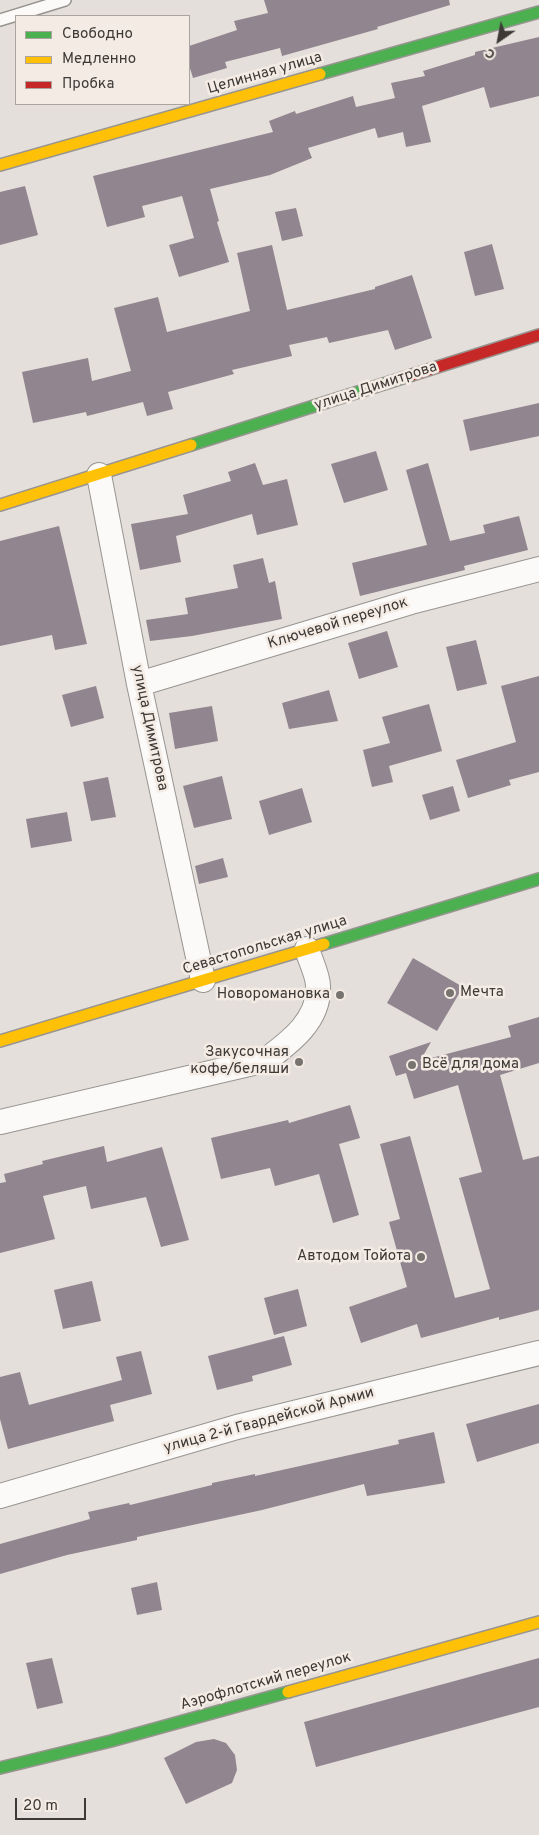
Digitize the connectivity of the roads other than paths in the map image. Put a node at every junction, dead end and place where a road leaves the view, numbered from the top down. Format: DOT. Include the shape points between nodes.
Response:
graph roads {
  1 [pos="63,0"];
  2 [pos="539,12"];
  3 [pos="15,15"];
  4 [pos="16,15"];
  5 [pos="0,20"];
  6 [pos="0,165"];
  7 [pos="539,335"];
  8 [pos="99,475"];
  9 [pos="0,505"];
  10 [pos="539,569"];
  11 [pos="138,684"];
  12 [pos="539,879"];
  13 [pos="307,949"];
  14 [pos="203,980"];
  15 [pos="0,1041"];
  16 [pos="0,1122"];
  17 [pos="539,1353"];
  18 [pos="0,1496"];
  19 [pos="539,1622"];
  20 [pos="0,1768"];
  1 -- 4 [label="lane"];
  2 -- 6 [label="street, Целинная улица"];
  3 -- 5 [label="lane"];
  7 -- 8 [label="street, улица Димитрова"];
  8 -- 9 [label="street, улица Димитрова"];
  8 -- 11 [label="street, улица Димитрова"];
  10 -- 11 [label="street, Ключевой переулок" via="411,602"];
  11 -- 14 [label="street, улица Димитрова"];
  12 -- 13 [label="street, Севастопольская улица"];
  13 -- 14 [label="street, Севастопольская улица"];
  13 -- 16 [label="street" via="318,986 313,1014 293,1040 266,1060"];
  14 -- 15 [label="street, Севастопольская улица"];
  17 -- 18 [label="street, улица 2-й Гвардейской Армии" via="238,1427"];
  19 -- 20 [label="street, Аэрофлотский переулок" via="111,1741"];
}
